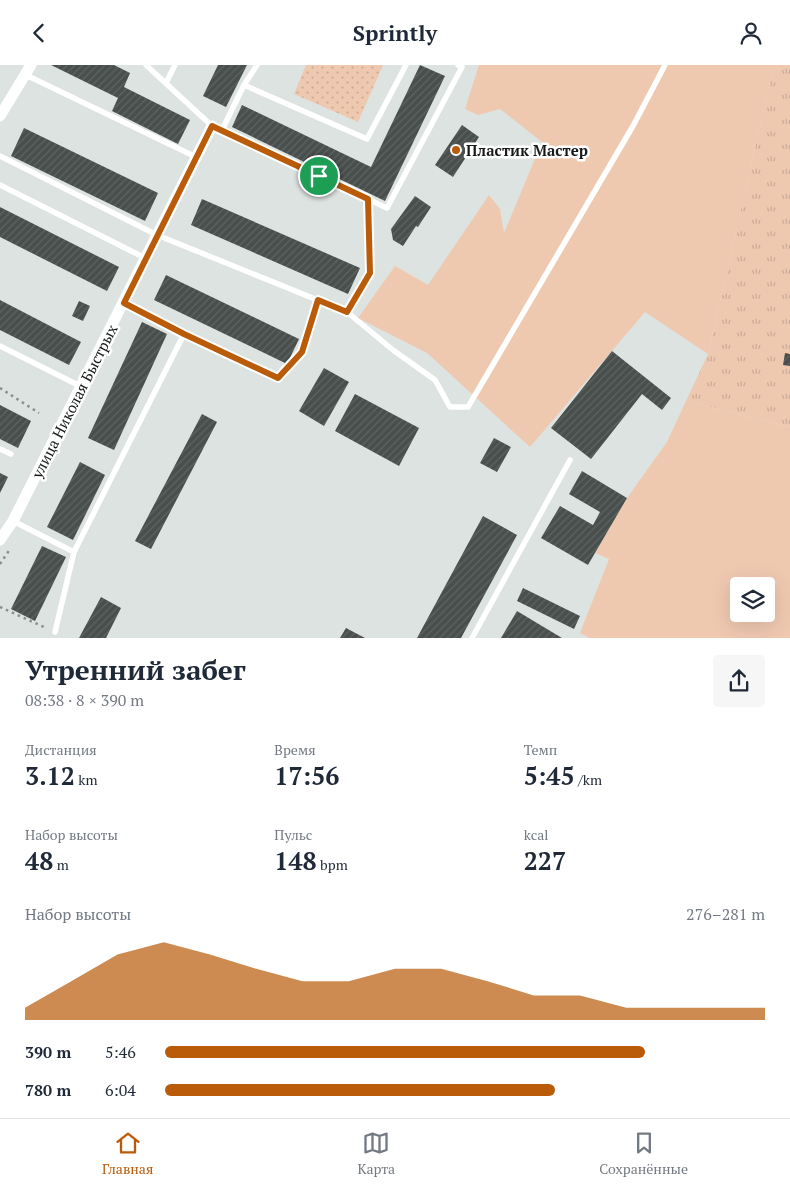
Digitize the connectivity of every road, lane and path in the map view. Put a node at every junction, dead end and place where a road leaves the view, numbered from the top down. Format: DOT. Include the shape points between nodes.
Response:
graph roads {
  1 [pos="146,65"];
  2 [pos="174,65"];
  3 [pos="256,65"];
  4 [pos="406,65"];
  5 [pos="458,65"];
  6 [pos="665,65"];
  7 [pos="28,70"];
  8 [pos="166,83"];
  9 [pos="244,85"];
  10 [pos="0,116"];
  11 [pos="217,128"];
  12 [pos="0,156"];
  13 [pos="196,157"];
  14 [pos="0,185"];
  15 [pos="368,199"];
  16 [pos="157,235"];
  17 [pos="146,259"];
  18 [pos="370,273"];
  19 [pos="318,300"];
  20 [pos="124,303"];
  21 [pos="347,312"];
  22 [pos="184,334"];
  23 [pos="0,346"];
  24 [pos="278,378"];
  25 [pos="80,386"];
  26 [pos="0,388"];
  27 [pos="39,413"];
  28 [pos="0,449"];
  29 [pos="11,454"];
  30 [pos="570,460"];
  31 [pos="14,521"];
  32 [pos="0,540"];
  33 [pos="74,552"];
  34 [pos="0,607"];
  35 [pos="55,632"];
  36 [pos="472,638"];
  1 -- 8 [label="lane"];
  2 -- 8 [label="lane"];
  3 -- 9 [label="lane"];
  4 -- 9 [label="lane" via="367,139"];
  5 -- 15 [label="lane" via="462,67 387,208"];
  6 -- 21 [label="lane" via="634,126 468,407 450,407 435,380"];
  7 -- 10 [label="street"];
  7 -- 13 [label="lane"];
  8 -- 11 [label="lane"];
  9 -- 11 [label="lane"];
  11 -- 13 [label="street, улица Николая Быстрых"];
  11 -- 15 [label="lane"];
  12 -- 16 [label="lane"];
  13 -- 16 [label="street, улица Николая Быстрых"];
  14 -- 17 [label="lane"];
  15 -- 18 [label="path"];
  16 -- 17 [label="street, улица Николая Быстрых"];
  16 -- 19 [label="lane"];
  17 -- 20 [label="street, улица Николая Быстрых"];
  18 -- 21 [label="lane"];
  19 -- 21 [label="lane"];
  19 -- 24 [label="path" via="302,352"];
  20 -- 22 [label="lane"];
  20 -- 25 [label="street, улица Николая Быстрых"];
  22 -- 24 [label="lane"];
  22 -- 33 [label="lane"];
  23 -- 25 [label="lane"];
  25 -- 31 [label="street, улица Николая Быстрых"];
  26 -- 27 [label="path"];
  28 -- 29 [label="lane"];
  30 -- 36 [label="lane"];
  31 -- 32 [label="street, улица Николая Быстрых"];
  31 -- 33 [label="lane"];
  33 -- 35 [label="lane"];
  34 -- 35 [label="path"];
}
